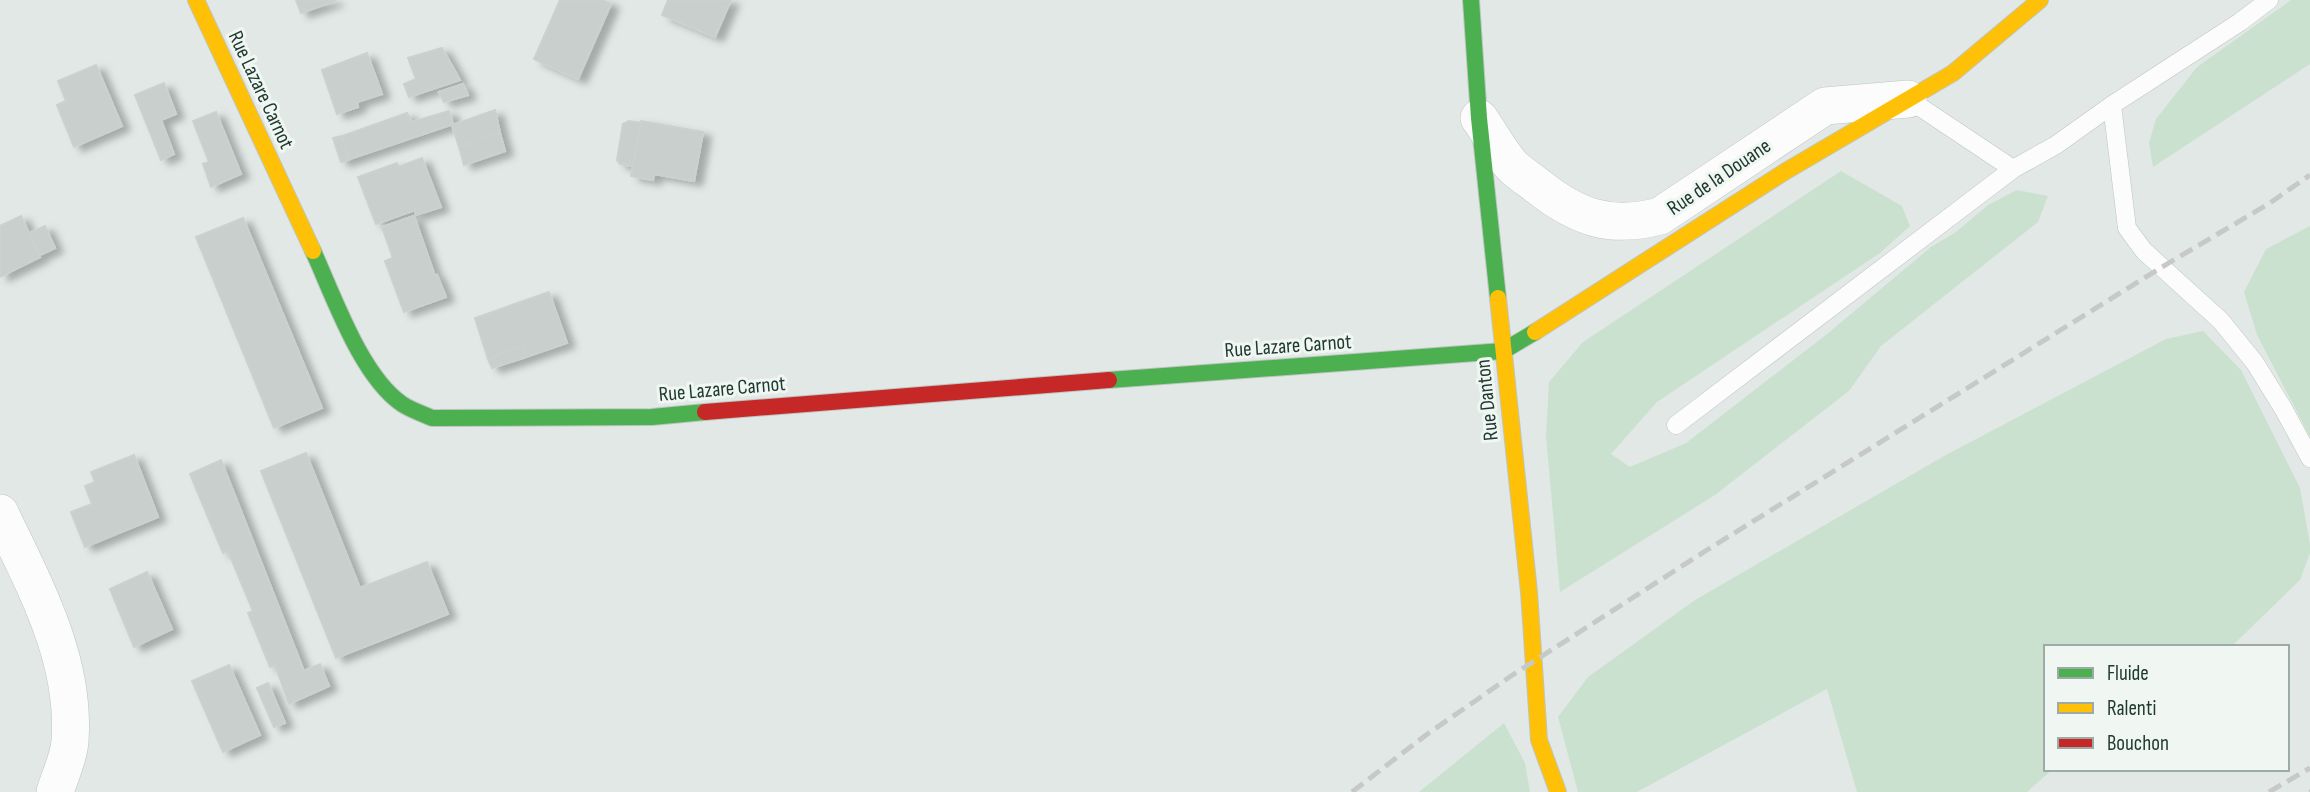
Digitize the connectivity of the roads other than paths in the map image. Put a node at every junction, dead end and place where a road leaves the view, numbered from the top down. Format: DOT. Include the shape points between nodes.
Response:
graph roads {
  1 [pos="196,0"];
  2 [pos="1471,0"];
  3 [pos="2040,0"];
  4 [pos="2269,0"];
  5 [pos="1908,99"];
  6 [pos="2112,105"];
  7 [pos="1479,118"];
  8 [pos="2013,169"];
  9 [pos="1503,351"];
  10 [pos="1676,425"];
  11 [pos="2310,458"];
  12 [pos="0,513"];
  13 [pos="55,792"];
  14 [pos="1558,792"];
  1 -- 9 [label="street, Rue Lazare Carnot" via="374,377 402,404 432,418 652,417"];
  2 -- 7 [label="street, Rue Danton"];
  3 -- 5 [label="street, Rue de la Douane" via="1953,73"];
  4 -- 6 [label="lane"];
  5 -- 7 [label="street, Rue de la Douane" via="1825,106 1660,216 1636,222 1588,217 1558,202 1514,167"];
  5 -- 8 [label="lane"];
  5 -- 9 [label="street, Rue de la Douane"];
  6 -- 8 [label="lane"];
  6 -- 11 [label="lane" via="2127,228 2144,251 2221,321 2255,363"];
  7 -- 9 [label="street, Rue Danton"];
  8 -- 10 [label="lane"];
  9 -- 14 [label="street, Rue Danton" via="1529,592 1539,740"];
  12 -- 13 [label="street" via="50,619 67,683 70,743"];
}
